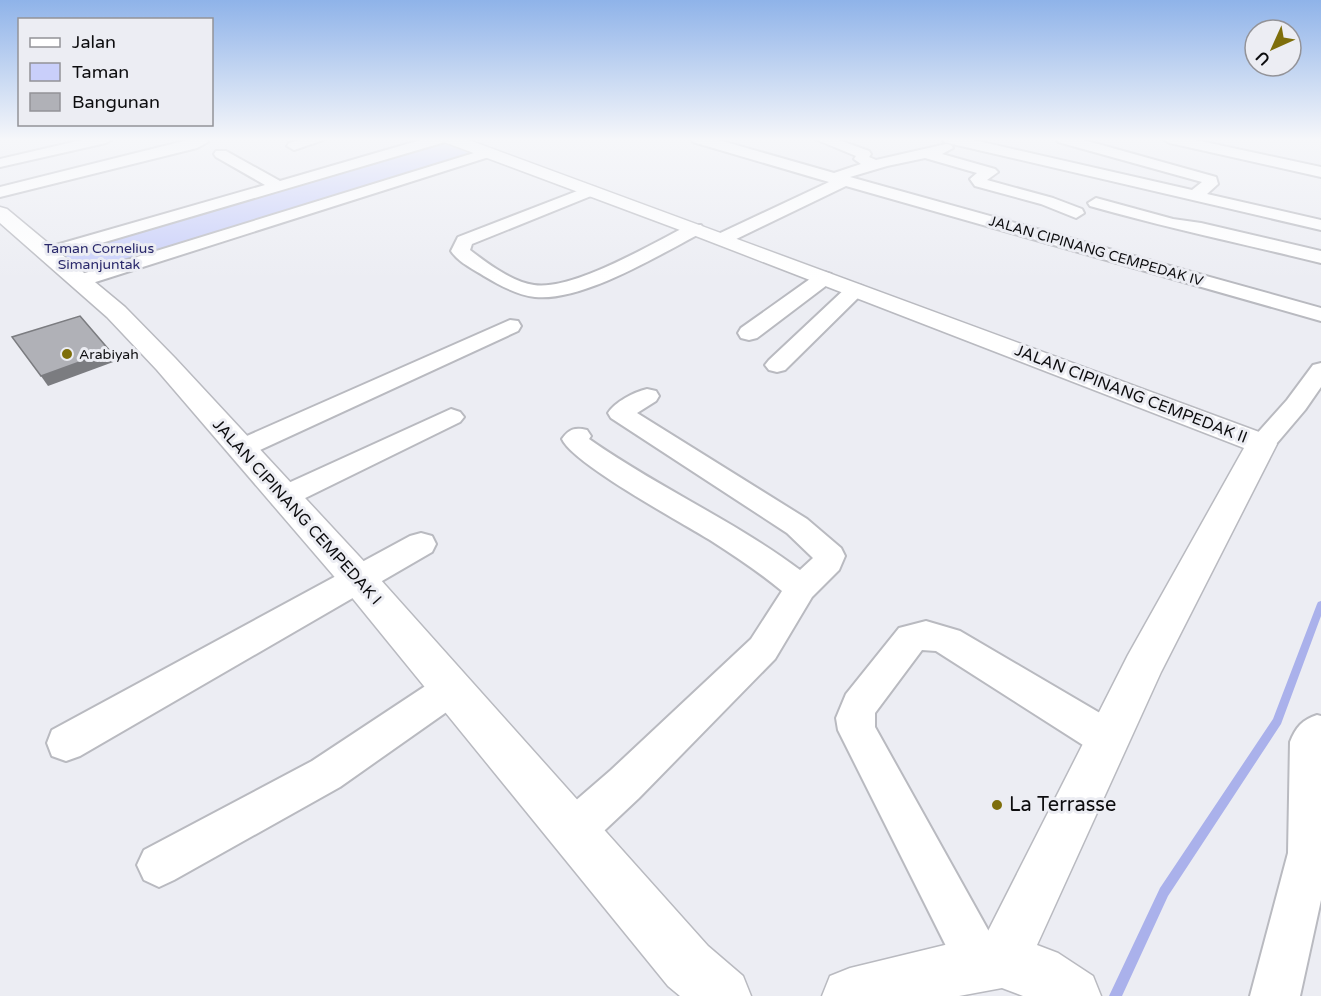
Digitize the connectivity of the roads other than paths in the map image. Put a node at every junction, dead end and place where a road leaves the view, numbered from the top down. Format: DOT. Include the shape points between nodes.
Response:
graph roads {
  1 [pos="27,185"];
  2 [pos="352,185"];
  3 [pos="576,185"];
  4 [pos="825,185"];
  5 [pos="861,185"];
  6 [pos="990,185"];
  7 [pos="1028,185"];
  8 [pos="1117,185"];
  9 [pos="1147,185"];
  10 [pos="1208,185"];
  11 [pos="278,186"];
  12 [pos="590,191"];
  13 [pos="0,192"];
  14 [pos="1017,193"];
  15 [pos="1193,196"];
  16 [pos="0,213"];
  17 [pos="1076,213"];
  18 [pos="1321,225"];
  19 [pos="695,229"];
  20 [pos="722,239"];
  21 [pos="48,253"];
  22 [pos="1321,257"];
  23 [pos="824,278"];
  24 [pos="79,281"];
  25 [pos="855,290"];
  26 [pos="1321,315"];
  27 [pos="510,326"];
  28 [pos="749,333"];
  29 [pos="777,364"];
  30 [pos="1321,370"];
  31 [pos="648,396"];
  32 [pos="451,417"];
  33 [pos="578,436"];
  34 [pos="1262,444"];
  35 [pos="240,449"];
  36 [pos="283,497"];
  37 [pos="422,543"];
  38 [pos="358,579"];
  39 [pos="801,588"];
  40 [pos="452,688"];
  41 [pos="1321,733"];
  42 [pos="1108,739"];
  43 [pos="66,743"];
  44 [pos="574,830"];
  45 [pos="1316,856"];
  46 [pos="159,865"];
  47 [pos="991,961"];
  48 [pos="723,996"];
  49 [pos="850,996"];
  50 [pos="1073,996"];
  51 [pos="1275,996"];
  1 -- 13 [label="street"];
  2 -- 24 [label="street"];
  3 -- 12 [label="street, JALAN CIPINANG CEMPEDAK II"];
  4 -- 20 [label="street"];
  5 -- 26 [label="street, JALAN CIPINANG CEMPEDAK IV"];
  6 -- 14 [label="street"];
  7 -- 14 [label="street"];
  8 -- 22 [label="street" via="1096,203"];
  9 -- 15 [label="street"];
  10 -- 15 [label="street"];
  11 -- 21 [label="street"];
  12 -- 19 [label="street, JALAN CIPINANG CEMPEDAK II"];
  12 -- 19 [label="street" via="464,241 460,251 519,286 533,291 555,291"];
  14 -- 17 [label="street"];
  15 -- 18 [label="street"];
  16 -- 21 [label="street, JALAN CIPINANG CEMPEDAK I"];
  19 -- 20 [label="street, JALAN CIPINANG CEMPEDAK II"];
  20 -- 23 [label="street, JALAN CIPINANG CEMPEDAK II"];
  21 -- 24 [label="street, JALAN CIPINANG CEMPEDAK I"];
  23 -- 25 [label="street, JALAN CIPINANG CEMPEDAK II"];
  23 -- 28 [label="street"];
  24 -- 35 [label="street, JALAN CIPINANG CEMPEDAK I" via="145,342"];
  25 -- 29 [label="street"];
  25 -- 34 [label="street, JALAN CIPINANG CEMPEDAK II"];
  27 -- 35 [label="street"];
  30 -- 34 [label="street"];
  31 -- 39 [label="street" via="620,413 797,526 830,556"];
  32 -- 36 [label="street"];
  33 -- 39 [label="street" via="576,442 604,462 721,533"];
  34 -- 42 [label="street, JALAN CIPINANG CEMPEDAK II"];
  35 -- 36 [label="street, JALAN CIPINANG CEMPEDAK I"];
  36 -- 38 [label="street, JALAN CIPINANG CEMPEDAK I"];
  37 -- 38 [label="street"];
  38 -- 40 [label="street, JALAN CIPINANG CEMPEDAK I"];
  38 -- 43 [label="street"];
  39 -- 44 [label="street" via="763,649"];
  40 -- 44 [label="street, JALAN CIPINANG CEMPEDAK I"];
  40 -- 46 [label="street" via="326,774"];
  41 -- 45 [label="street" via="1317,732 1309,742"];
  42 -- 47 [label="street, JALAN CIPINANG CEMPEDAK II"];
  42 -- 47 [label="street" via="932,635 911,638 859,706 856,730"];
  44 -- 48 [label="street, JALAN CIPINANG CEMPEDAK I" via="688,966"];
  45 -- 51 [label="street"];
  47 -- 49 [label="street"];
  47 -- 50 [label="street" via="1038,973"];
}
